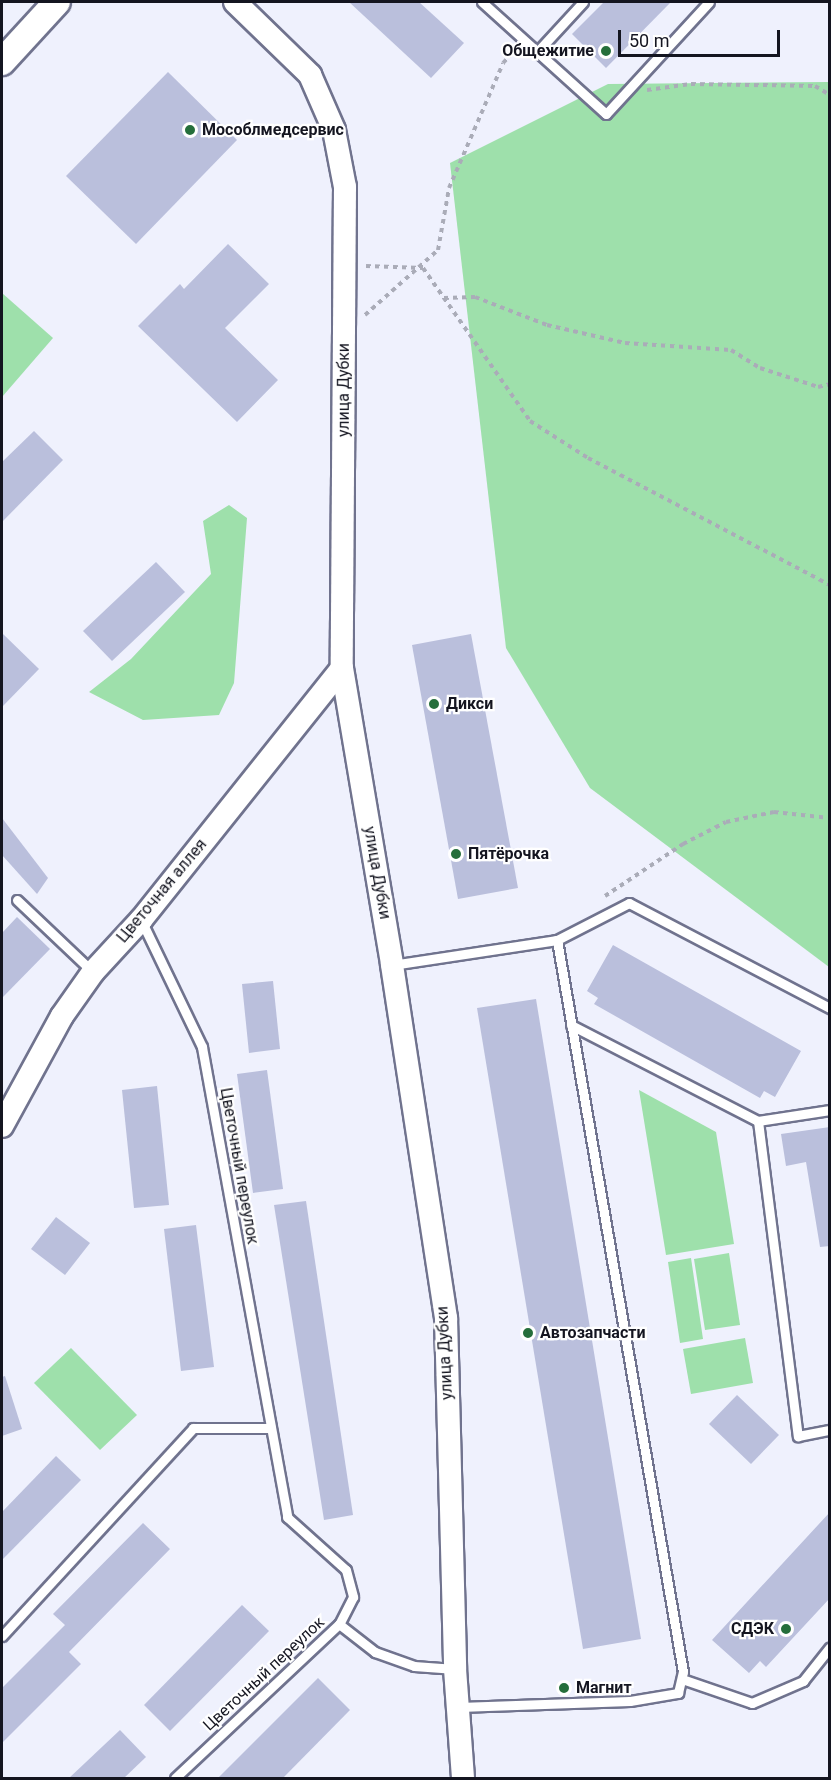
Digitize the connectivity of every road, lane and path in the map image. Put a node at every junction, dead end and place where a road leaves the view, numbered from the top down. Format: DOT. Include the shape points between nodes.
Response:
graph roads {
  1 [pos="57,2"];
  2 [pos="235,2"];
  3 [pos="482,2"];
  4 [pos="583,2"];
  5 [pos="709,2"];
  6 [pos="524,40"];
  7 [pos="537,52"];
  8 [pos="2,62"];
  9 [pos="625,93"];
  10 [pos="830,95"];
  11 [pos="344,266"];
  12 [pos="418,267"];
  13 [pos="444,298"];
  14 [pos="344,334"];
  15 [pos="830,384"];
  16 [pos="830,585"];
  17 [pos="342,668"];
  18 [pos="830,818"];
  19 [pos="604,896"];
  20 [pos="17,900"];
  21 [pos="141,920"];
  22 [pos="557,940"];
  23 [pos="392,965"];
  24 [pos="93,972"];
  25 [pos="830,1008"];
  26 [pos="571,1025"];
  27 [pos="830,1110"];
  28 [pos="758,1121"];
  29 [pos="2,1126"];
  30 [pos="271,1428"];
  31 [pos="830,1430"];
  32 [pos="339,1624"];
  33 [pos="2,1636"];
  34 [pos="830,1647"];
  35 [pos="455,1669"];
  36 [pos="682,1679"];
  37 [pos="458,1707"];
  38 [pos="175,1779"];
  39 [pos="463,1779"];
  1 -- 8 [label="main road"];
  2 -- 11 [label="street, улица Дубки" via="310,75 334,130 345,187"];
  3 -- 6 [label="lane"];
  4 -- 7 [label="lane"];
  5 -- 9 [label="lane"];
  6 -- 7 [label="lane"];
  6 -- 12 [label="path" via="503,63 449,188 438,250"];
  7 -- 9 [label="lane" via="606,114"];
  9 -- 10 [label="path" via="714,84 815,86"];
  11 -- 12 [label="path"];
  11 -- 14 [label="street, улица Дубки"];
  12 -- 13 [label="path" via="423,268"];
  12 -- 14 [label="path"];
  13 -- 15 [label="path" via="475,297 547,325 625,343 731,350 760,369 818,387"];
  13 -- 16 [label="path" via="530,421 588,458"];
  14 -- 17 [label="street, улица Дубки"];
  17 -- 21 [label="street, Цветочная аллея"];
  17 -- 23 [label="street, улица Дубки"];
  18 -- 19 [label="path" via="774,812 726,822 683,844"];
  20 -- 24 [label="lane"];
  21 -- 24 [label="street, Цветочная аллея"];
  21 -- 30 [label="lane, Цветочный переулок" via="202,1047"];
  22 -- 23 [label="lane"];
  22 -- 25 [label="lane" via="629,903"];
  22 -- 26 [label="lane"];
  23 -- 35 [label="street, улица Дубки" via="446,1318"];
  24 -- 29 [label="street, Цветочная аллея" via="62,1016"];
  26 -- 28 [label="lane"];
  26 -- 36 [label="lane"];
  27 -- 28 [label="lane"];
  28 -- 31 [label="lane" via="798,1436"];
  30 -- 32 [label="lane, Цветочный переулок" via="287,1517 346,1570 353,1598"];
  30 -- 33 [label="lane" via="193,1428"];
  32 -- 35 [label="lane" via="375,1652 414,1666"];
  32 -- 38 [label="lane, Цветочный переулок"];
  34 -- 36 [label="lane" via="803,1681 752,1702"];
  35 -- 37 [label="street, улица Дубки"];
  36 -- 37 [label="lane" via="678,1693 630,1701"];
  37 -- 39 [label="street, улица Дубки"];
}
